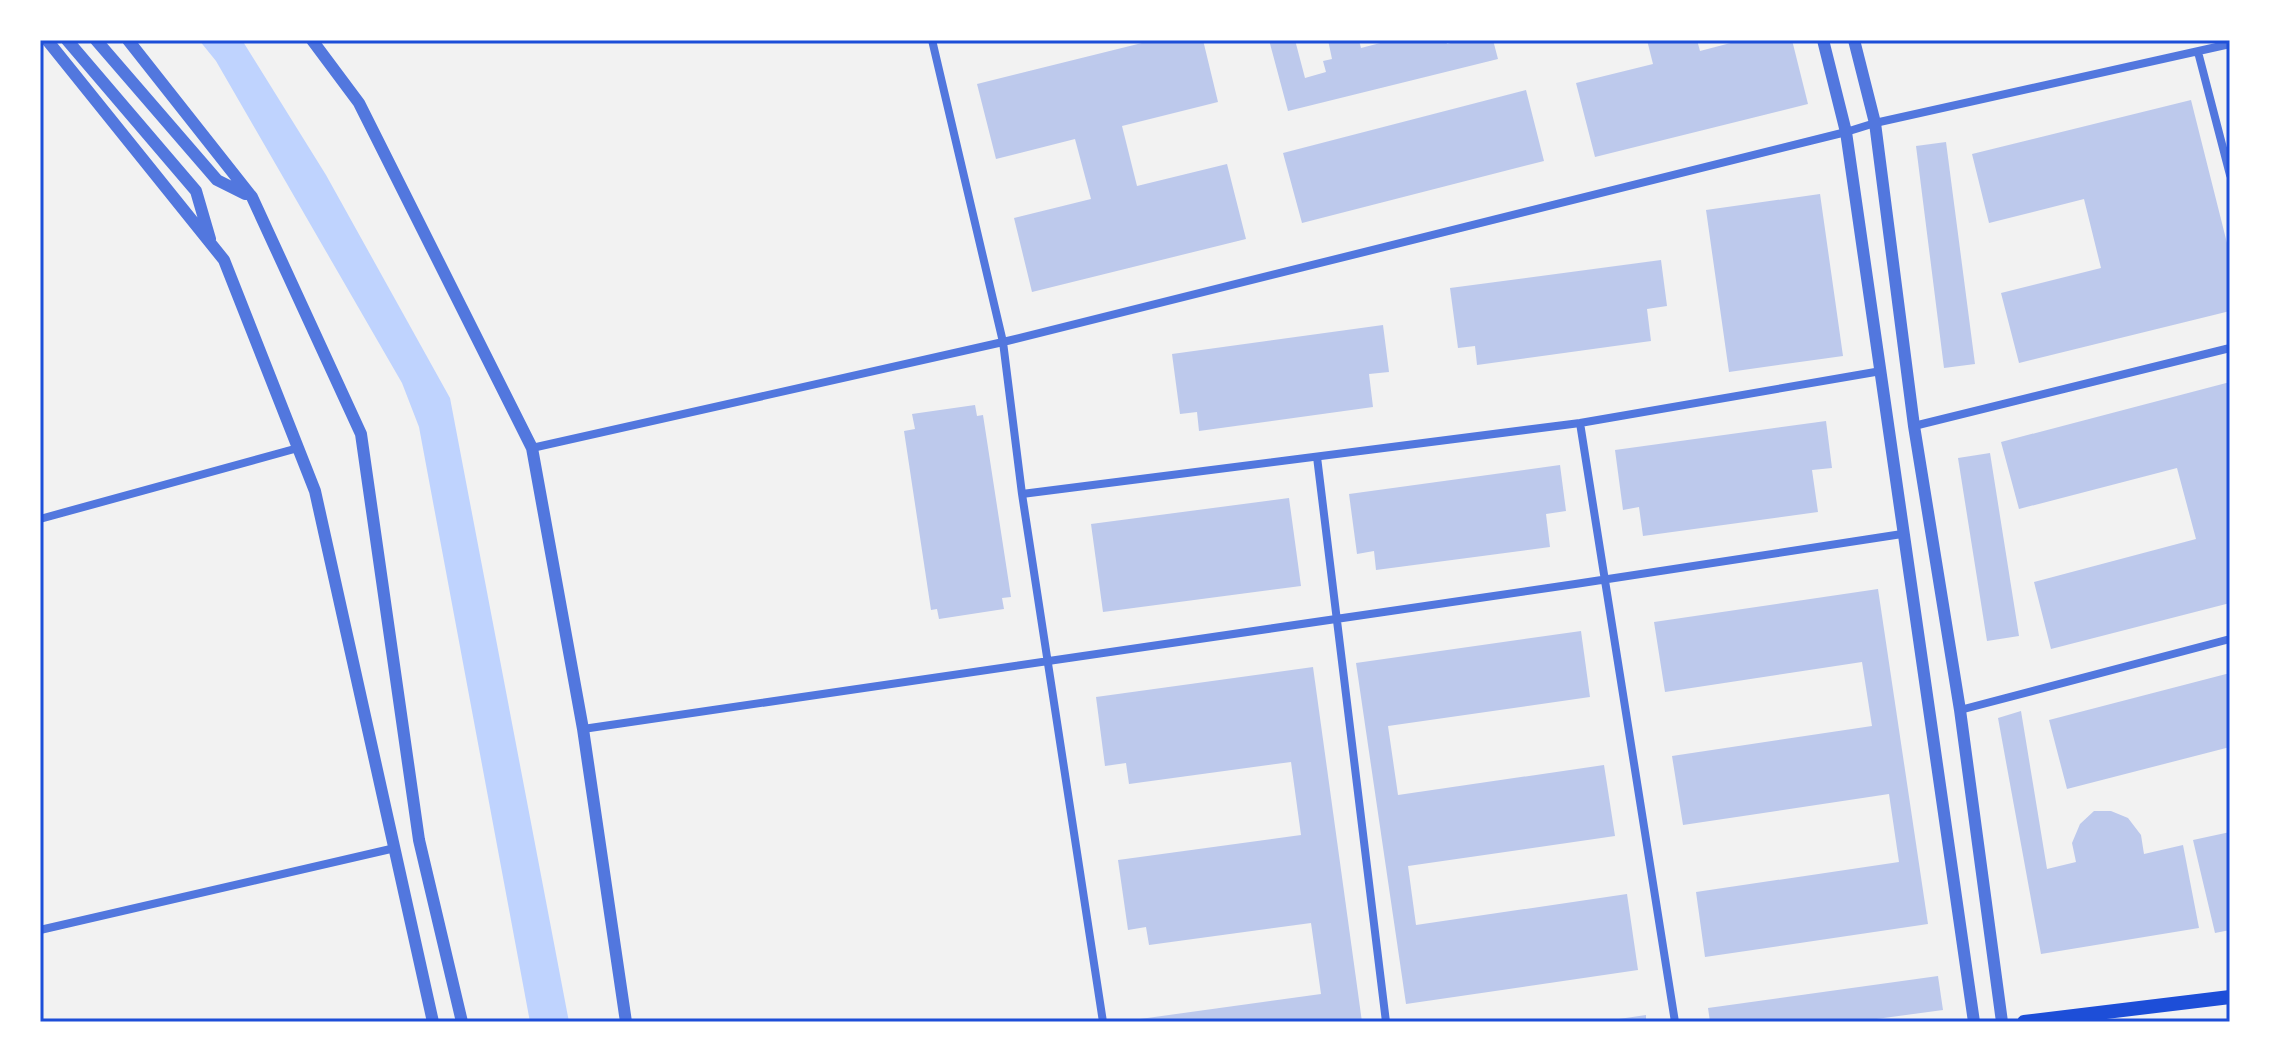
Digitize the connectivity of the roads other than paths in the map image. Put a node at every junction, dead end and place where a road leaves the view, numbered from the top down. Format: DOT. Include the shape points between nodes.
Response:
graph roads {
  1 [pos="47,40"];
  2 [pos="67,40"];
  3 [pos="96,40"];
  4 [pos="128,40"];
  5 [pos="312,40"];
  6 [pos="932,40"];
  7 [pos="1823,40"];
  8 [pos="1854,40"];
  9 [pos="2230,44"];
  10 [pos="2198,52"];
  11 [pos="1875,123"];
  12 [pos="1846,132"];
  13 [pos="2230,175"];
  14 [pos="252,197"];
  15 [pos="211,244"];
  16 [pos="1003,342"];
  17 [pos="2230,348"];
  18 [pos="1881,371"];
  19 [pos="1580,423"];
  20 [pos="1914,426"];
  21 [pos="298,448"];
  22 [pos="532,448"];
  23 [pos="1317,457"];
  24 [pos="1022,494"];
  25 [pos="40,519"];
  26 [pos="1902,534"];
  27 [pos="1605,581"];
  28 [pos="1337,618"];
  29 [pos="2230,639"];
  30 [pos="1047,660"];
  31 [pos="1960,710"];
  32 [pos="583,729"];
  33 [pos="395,848"];
  34 [pos="40,930"];
  35 [pos="2230,997"];
  36 [pos="433,1022"];
  37 [pos="462,1022"];
  38 [pos="626,1022"];
  39 [pos="1103,1022"];
  40 [pos="1386,1022"];
  41 [pos="1675,1022"];
  42 [pos="1974,1022"];
  43 [pos="2002,1022"];
  44 [pos="2024,1022"];
  1 -- 15 [label="street"];
  2 -- 15 [label="street" via="196,191"];
  3 -- 14 [label="street" via="217,180"];
  4 -- 14 [label="street"];
  5 -- 22 [label="street" via="359,103"];
  6 -- 16 [label="street"];
  7 -- 12 [label="street"];
  8 -- 11 [label="street"];
  9 -- 10 [label="street"];
  10 -- 11 [label="street"];
  10 -- 13 [label="street"];
  11 -- 12 [label="street"];
  11 -- 20 [label="street"];
  12 -- 16 [label="street"];
  12 -- 18 [label="street"];
  14 -- 37 [label="street" via="361,434 419,840"];
  15 -- 21 [label="street" via="224,260"];
  16 -- 22 [label="street"];
  16 -- 24 [label="street"];
  17 -- 20 [label="street"];
  18 -- 19 [label="street"];
  18 -- 26 [label="street"];
  19 -- 23 [label="street"];
  19 -- 27 [label="street"];
  20 -- 31 [label="street"];
  21 -- 25 [label="street"];
  21 -- 33 [label="street" via="315,491"];
  22 -- 32 [label="street"];
  23 -- 24 [label="street"];
  23 -- 28 [label="street"];
  24 -- 30 [label="street"];
  26 -- 27 [label="street"];
  26 -- 42 [label="street"];
  27 -- 28 [label="street"];
  27 -- 41 [label="street"];
  28 -- 30 [label="street"];
  28 -- 40 [label="street"];
  29 -- 31 [label="street"];
  30 -- 32 [label="street"];
  30 -- 39 [label="street"];
  31 -- 43 [label="street"];
  32 -- 38 [label="street"];
  33 -- 34 [label="street"];
  33 -- 36 [label="street"];
  35 -- 44 [label="main road"];
}
